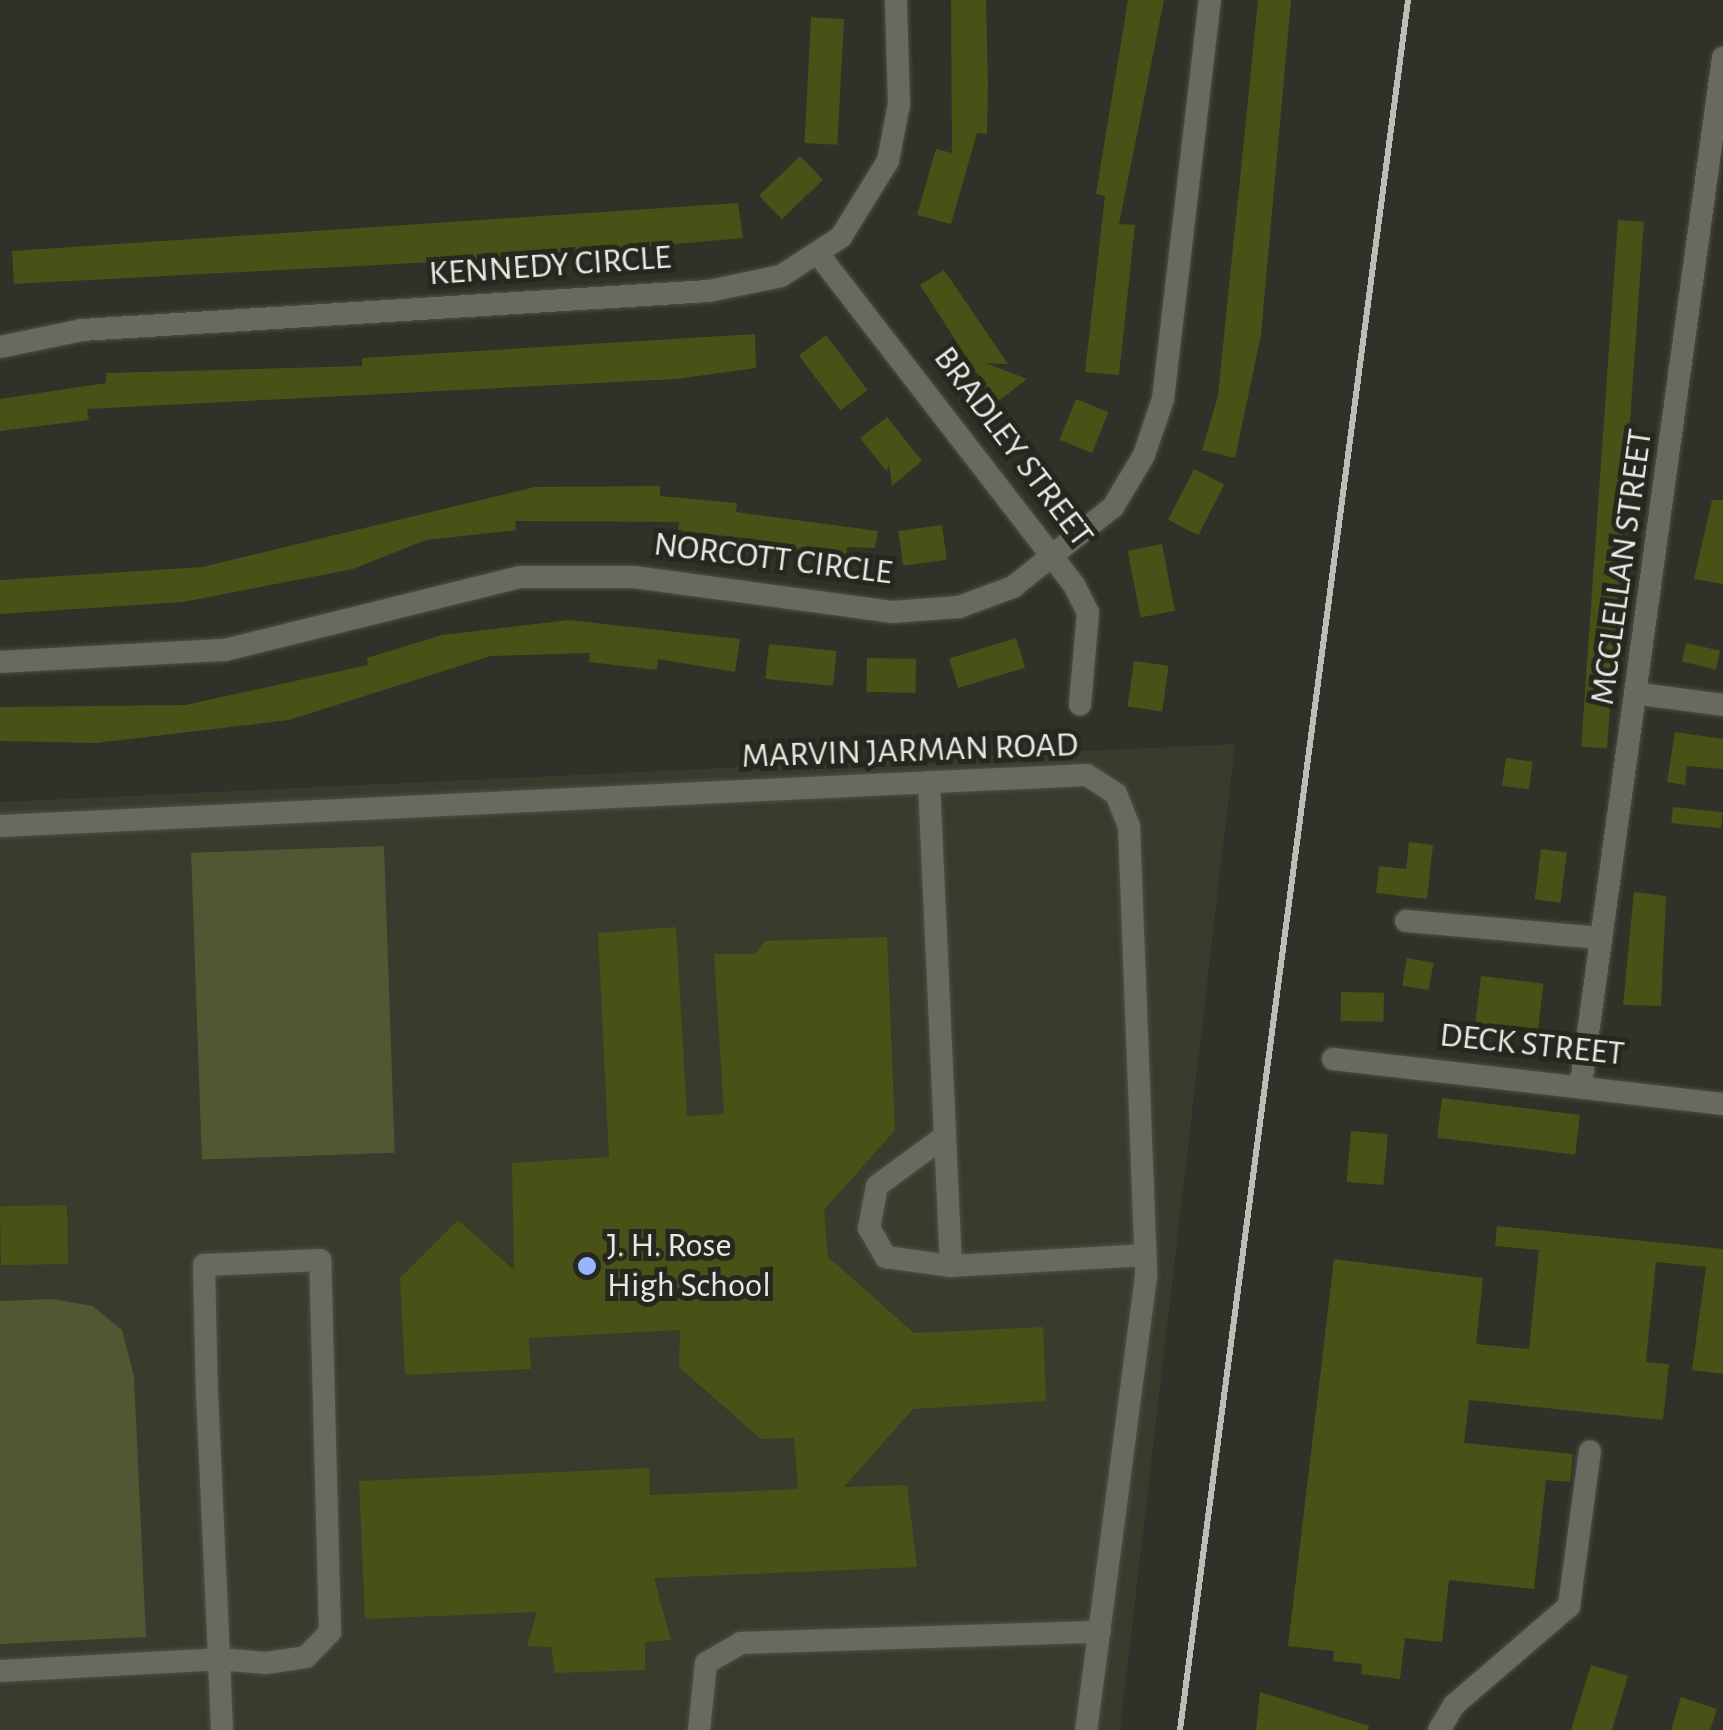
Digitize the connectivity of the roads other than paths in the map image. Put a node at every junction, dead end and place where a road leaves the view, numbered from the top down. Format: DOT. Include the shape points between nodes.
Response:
graph roads {
  1 [pos="896,0"];
  2 [pos="1210,0"];
  3 [pos="1723,58"];
  4 [pos="1711,246"];
  5 [pos="820,255"];
  6 [pos="0,347"];
  7 [pos="1055,558"];
  8 [pos="0,662"];
  9 [pos="1641,694"];
  10 [pos="1723,704"];
  11 [pos="1080,705"];
  12 [pos="930,782"];
  13 [pos="0,826"];
  14 [pos="1406,921"];
  15 [pos="1602,938"];
  16 [pos="1332,1060"];
  17 [pos="1581,1084"];
  18 [pos="1723,1104"];
  19 [pos="945,1136"];
  20 [pos="1145,1254"];
  21 [pos="951,1266"];
  22 [pos="1590,1451"];
  23 [pos="1100,1632"];
  24 [pos="219,1660"];
  25 [pos="0,1670"];
  26 [pos="222,1730"];
  27 [pos="699,1730"];
  28 [pos="1086,1730"];
  29 [pos="1439,1730"];
  1 -- 5 [label="street, KENNEDY CIRCLE" via="899,104 888,161 859,214"];
  2 -- 7 [label="street, NORCOTT CIRCLE" via="1163,399 1113,507"];
  3 -- 4 [label="street, MCCLELLAN STREET"];
  4 -- 9 [label="street, MCCLELLAN STREET"];
  5 -- 6 [label="street, KENNEDY CIRCLE" via="781,276 709,292 82,330"];
  5 -- 7 [label="street, BRADLEY STREET"];
  7 -- 8 [label="street, NORCOTT CIRCLE" via="1013,586 926,611 634,576 519,576 225,650"];
  7 -- 11 [label="street, BRADLEY STREET" via="1088,612"];
  9 -- 10 [label="street"];
  9 -- 15 [label="street, MCCLELLAN STREET"];
  12 -- 13 [label="street, MARVIN JARMAN ROAD"];
  12 -- 19 [label="street"];
  12 -- 20 [label="street, MARVIN JARMAN ROAD" via="1087,775 1116,794 1128,827"];
  14 -- 15 [label="street"];
  15 -- 17 [label="street, MCCLELLAN STREET"];
  16 -- 17 [label="street, DECK STREET"];
  17 -- 18 [label="street, DECK STREET"];
  19 -- 21 [label="street"];
  19 -- 21 [label="street" via="877,1186 869,1228 886,1257"];
  20 -- 21 [label="street"];
  20 -- 23 [label="street, MARVIN JARMAN ROAD"];
  22 -- 29 [label="street" via="1569,1606 1454,1706"];
  23 -- 27 [label="street" via="741,1643 706,1663"];
  23 -- 28 [label="street, MARVIN JARMAN ROAD"];
  24 -- 24 [label="street" via="306,1657 330,1632 320,1260 204,1264"];
  24 -- 25 [label="street"];
  24 -- 26 [label="street"];
}
